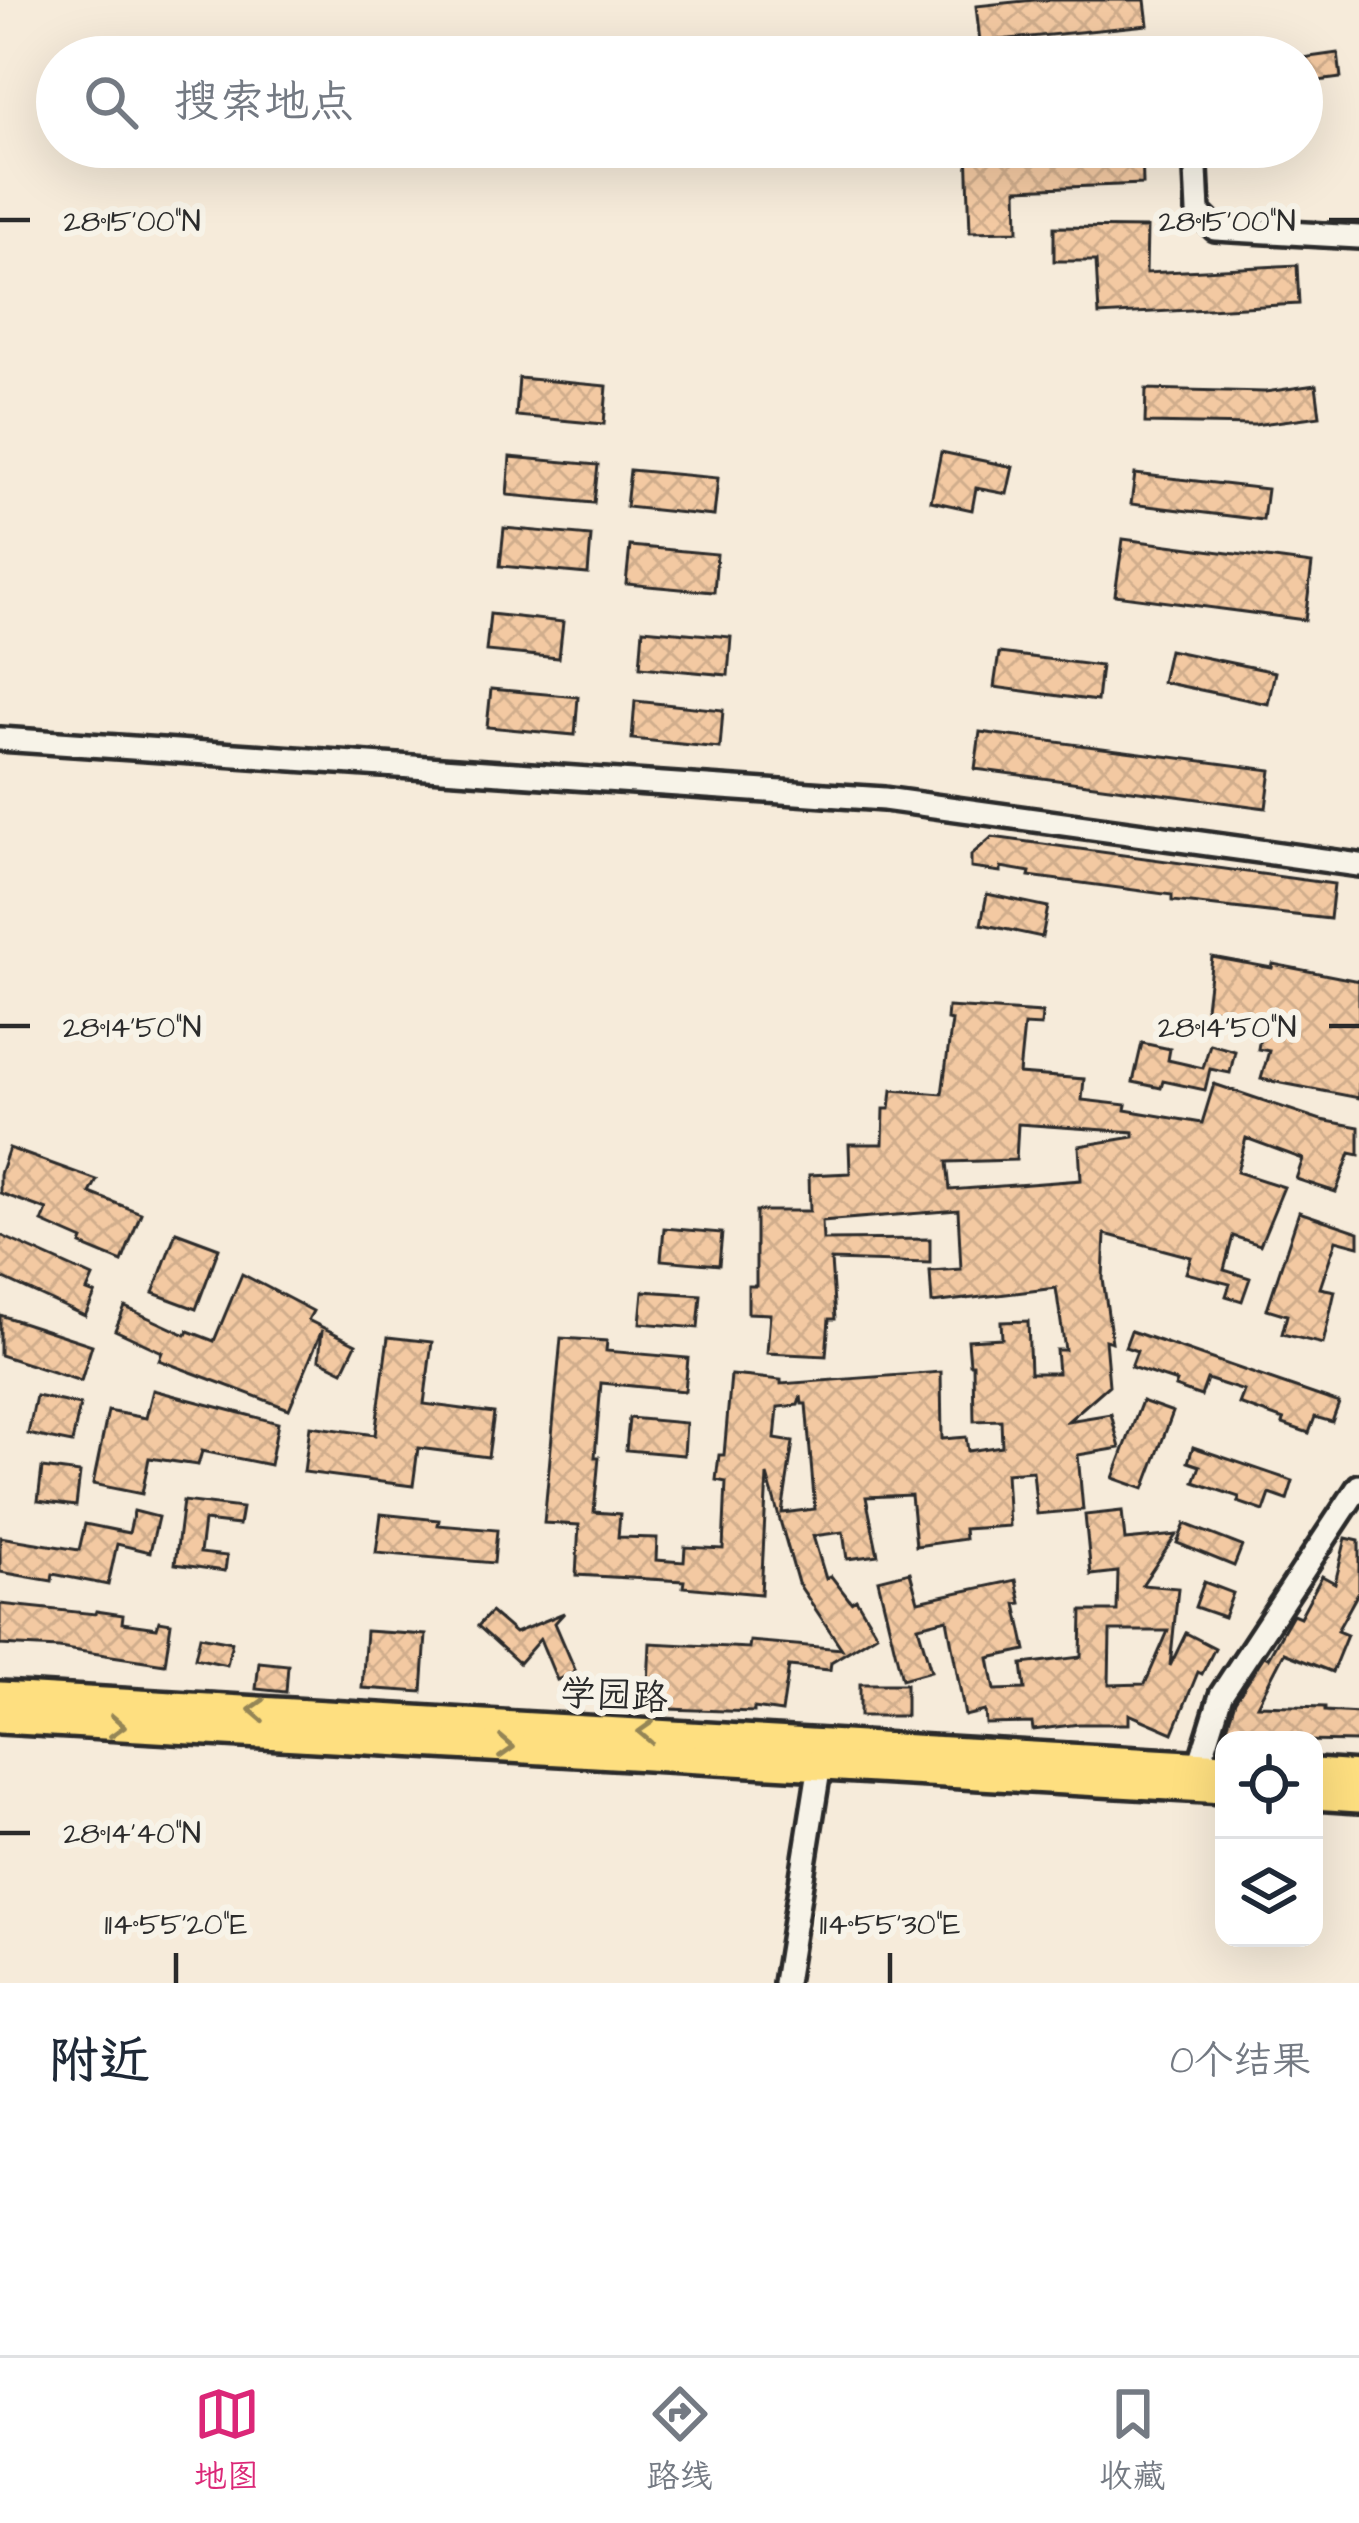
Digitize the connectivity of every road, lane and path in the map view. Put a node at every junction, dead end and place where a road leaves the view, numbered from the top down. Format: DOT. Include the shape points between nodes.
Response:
graph roads {
  1 [pos="1196,168"];
  2 [pos="1359,237"];
  3 [pos="0,739"];
  4 [pos="1359,865"];
  5 [pos="1359,1486"];
  6 [pos="0,1696"];
  7 [pos="0,1719"];
  8 [pos="820,1764"];
  9 [pos="1212,1766"];
  10 [pos="1323,1774"];
  11 [pos="1359,1776"];
  12 [pos="1215,1789"];
  13 [pos="1323,1796"];
  14 [pos="1359,1798"];
  15 [pos="784,1983"];
  1 -- 2 [label="street" via="1198,212 1216,229"];
  3 -- 4 [label="street" via="884,799"];
  5 -- 9 [label="street" via="1221,1694"];
  9 -- 6 [label="main road, 学园路, one-way"];
  7 -- 8 [label="main road, one-way"];
  8 -- 12 [label="main road"];
  8 -- 15 [label="street"];
  10 -- 11 [label="main road"];
  13 -- 14 [label="main road"];
}
